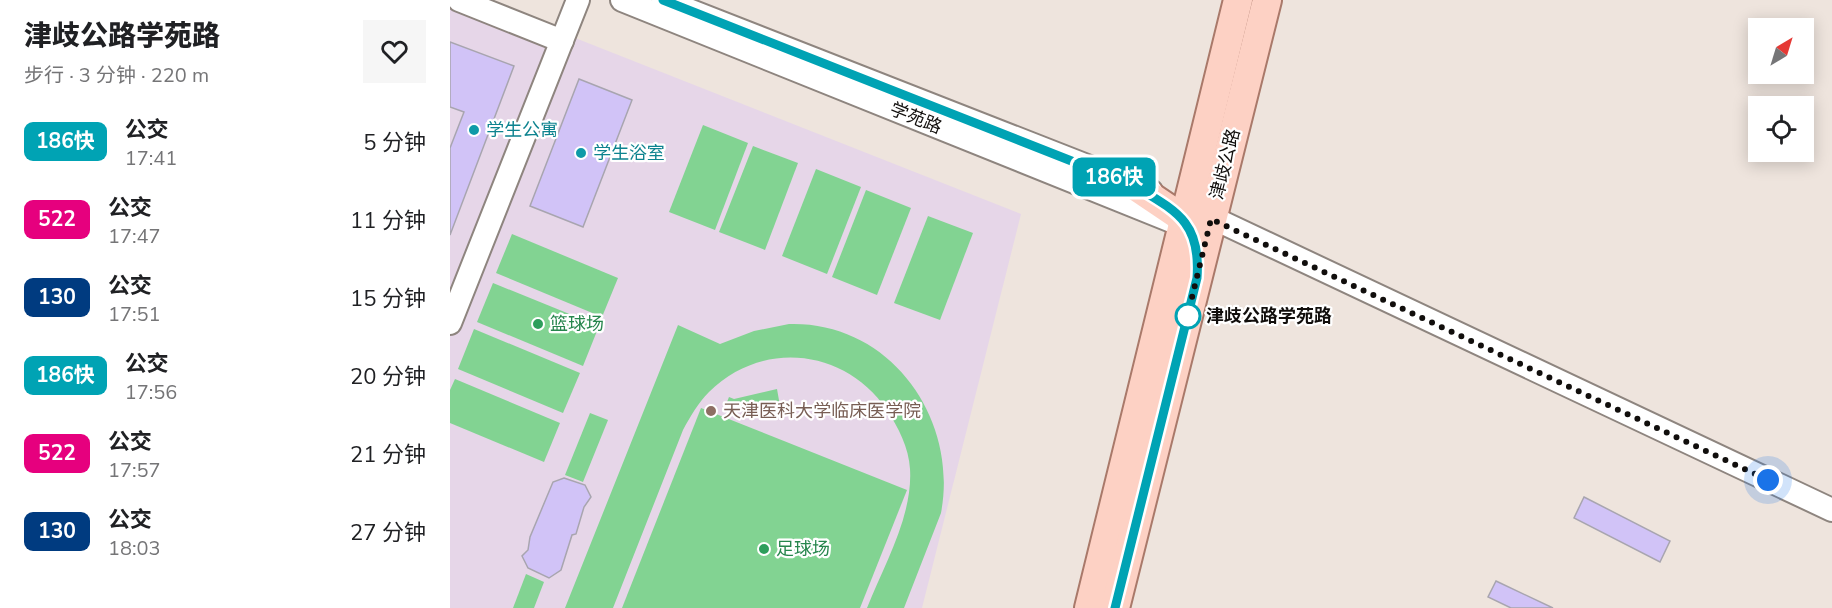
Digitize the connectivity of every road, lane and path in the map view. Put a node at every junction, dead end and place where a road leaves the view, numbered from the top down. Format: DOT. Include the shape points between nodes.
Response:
graph roads {
  1 [pos="459,0"];
  2 [pos="578,0"];
  3 [pos="622,0"];
  4 [pos="663,0"];
  5 [pos="1238,0"];
  6 [pos="1267,0"];
  7 [pos="562,40"];
  8 [pos="1132,195"];
  9 [pos="1191,219"];
  10 [pos="1185,273"];
  11 [pos="452,314"];
  12 [pos="1832,510"];
  13 [pos="1089,608"];
  14 [pos="1115,608"];
  1 -- 7 [label="street"];
  2 -- 7 [label="street"];
  3 -- 8 [label="street, 学苑路"];
  4 -- 8 [label="street, 学苑路"];
  5 -- 9 [label="main road, 津歧公路"];
  6 -- 9 [label="main road, 津歧公路"];
  7 -- 11 [label="street"];
  8 -- 9 [label="main road"];
  8 -- 10 [label="street" via="1163,230"];
  9 -- 10 [label="main road, 津歧公路"];
  9 -- 12 [label="street"];
  10 -- 13 [label="main road, 津歧公路"];
  10 -- 14 [label="main road, 津歧公路"];
}
